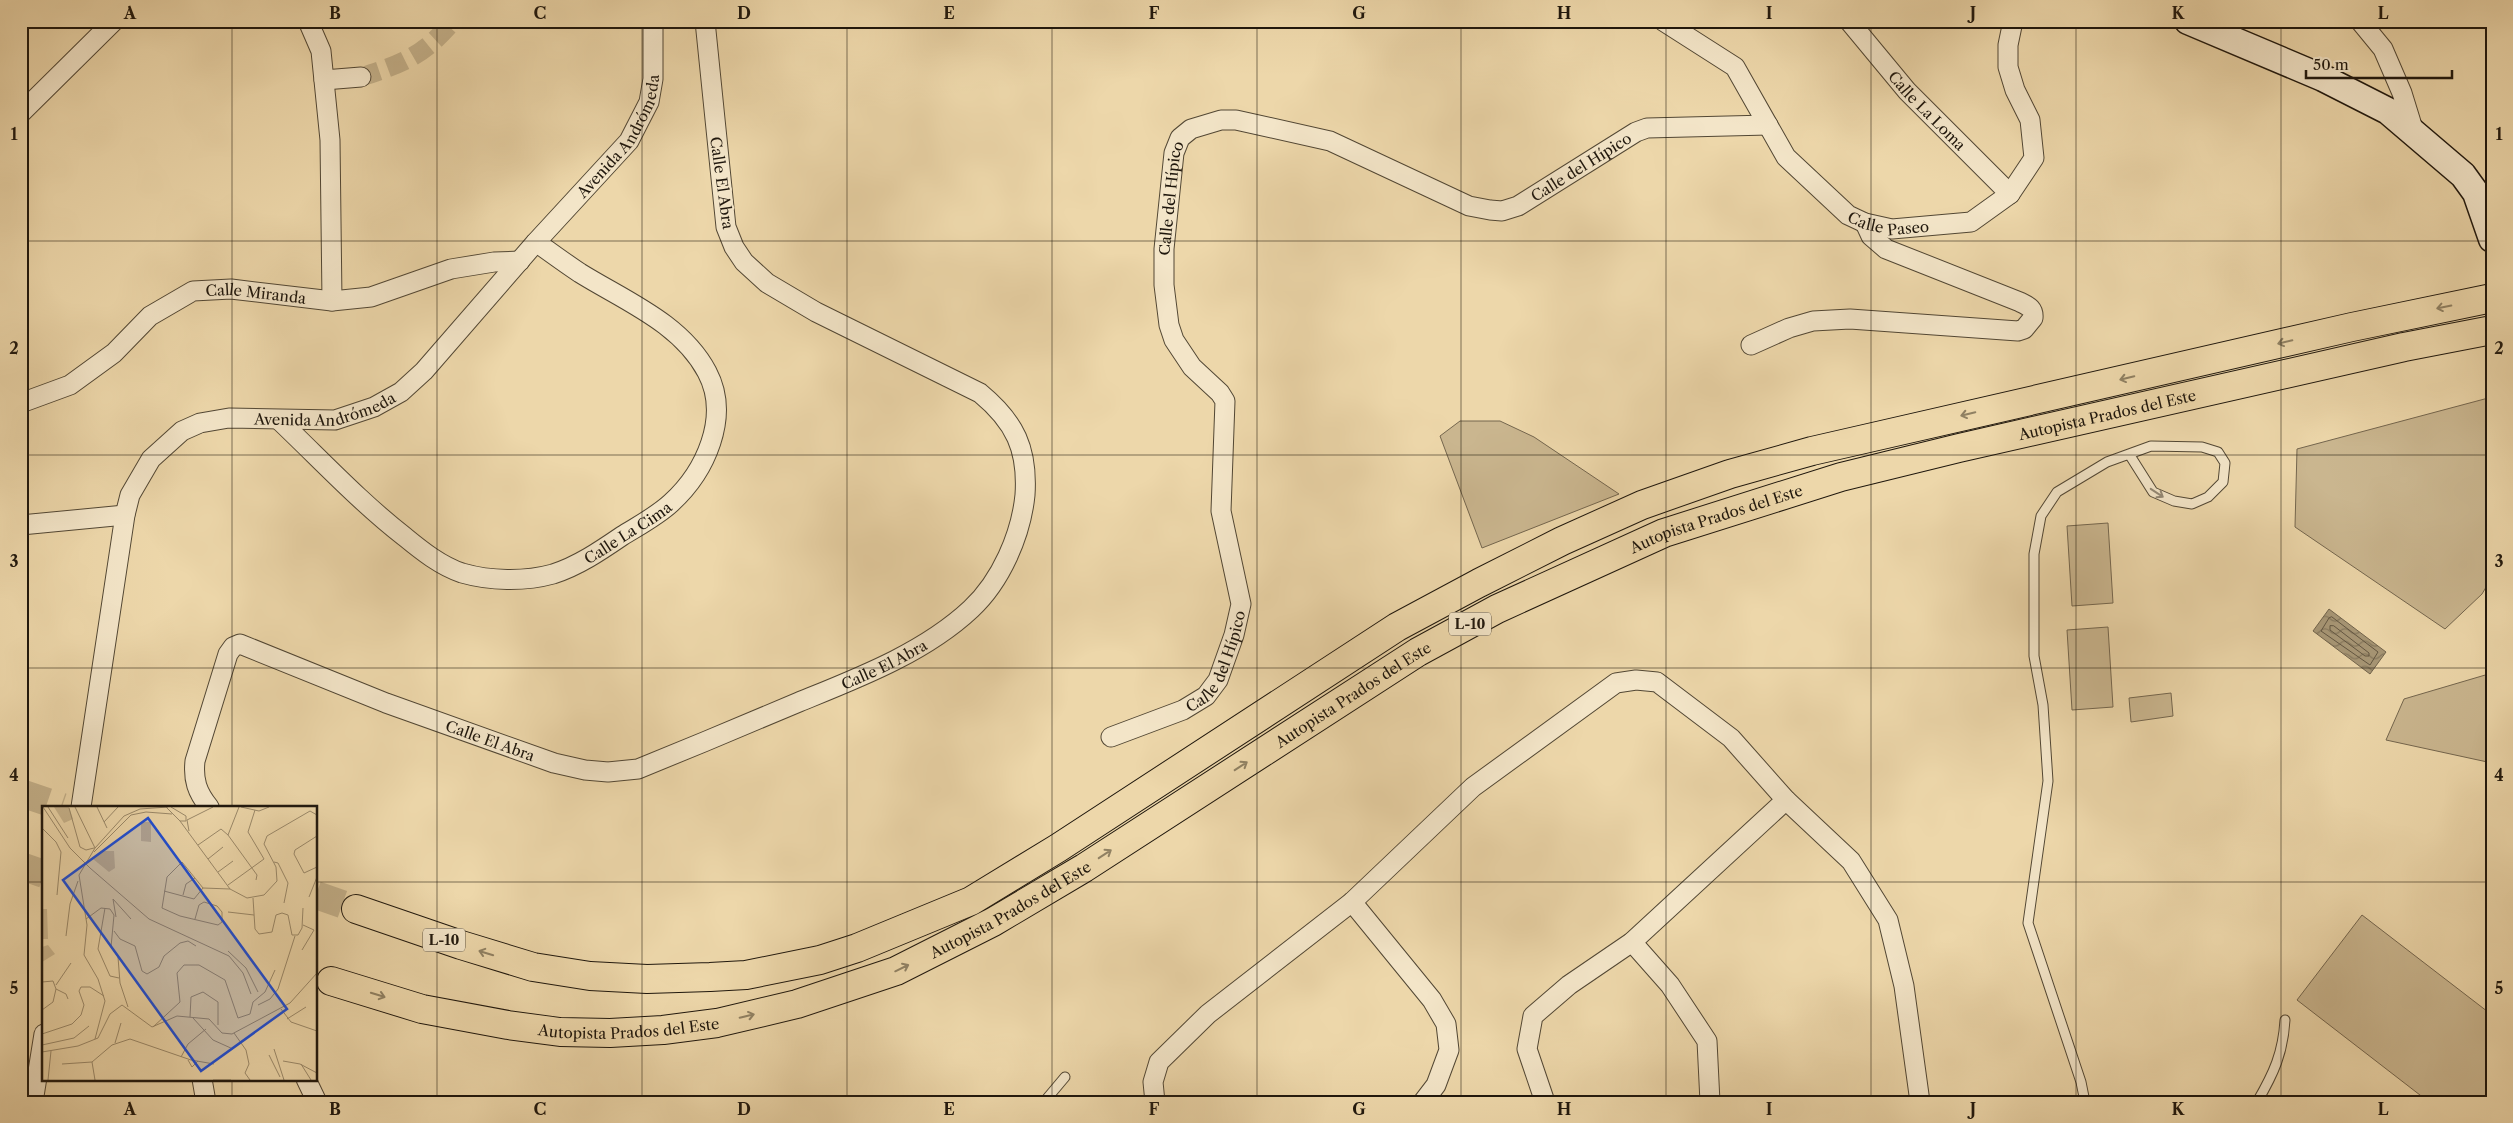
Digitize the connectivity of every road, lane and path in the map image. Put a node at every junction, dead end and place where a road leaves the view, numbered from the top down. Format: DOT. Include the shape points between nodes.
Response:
graph roads {
  1 [pos="308,21"];
  2 [pos="653,21"];
  3 [pos="705,21"];
  4 [pos="1663,21"];
  5 [pos="1849,21"];
  6 [pos="2013,21"];
  7 [pos="2188,21"];
  8 [pos="2360,21"];
  9 [pos="107,24"];
  10 [pos="361,77"];
  11 [pos="324,80"];
  12 [pos="21,113"];
  13 [pos="1768,125"];
  14 [pos="2414,132"];
  15 [pos="2010,194"];
  16 [pos="1864,223"];
  17 [pos="2492,239"];
  18 [pos="536,242"];
  19 [pos="520,261"];
  20 [pos="2492,298"];
  21 [pos="332,301"];
  22 [pos="2492,330"];
  23 [pos="1750,344"];
  24 [pos="21,403"];
  25 [pos="280,420"];
  26 [pos="2129,454"];
  27 [pos="125,515"];
  28 [pos="21,525"];
  29 [pos="1111,737"];
  30 [pos="1786,800"];
  31 [pos="82,806"];
  32 [pos="208,806"];
  33 [pos="1352,902"];
  34 [pos="356,909"];
  35 [pos="1632,942"];
  36 [pos="332,981"];
  37 [pos="2286,1020"];
  38 [pos="42,1040"];
  39 [pos="1065,1077"];
  40 [pos="29,1079"];
  41 [pos="202,1080"];
  42 [pos="307,1080"];
  43 [pos="33,1102"];
  44 [pos="206,1102"];
  45 [pos="318,1102"];
  46 [pos="1044,1102"];
  47 [pos="1155,1102"];
  48 [pos="1423,1102"];
  49 [pos="1545,1102"];
  50 [pos="1710,1102"];
  51 [pos="1920,1102"];
  52 [pos="2085,1102"];
  53 [pos="2257,1102"];
  1 -- 11 [label="street" via="321,51"];
  2 -- 18 [label="street, Avenida Andrómeda" via="653,79 640,125"];
  3 -- 32 [label="street, Calle El Abra" via="726,226 744,262 767,283 816,312 980,393 997,406 1011,424 1026,471 1023,512 1012,546 994,582 972,609 928,642 853,680 638,769 608,772 554,763 386,703 240,644 228,654 195,761 193,776"];
  4 -- 13 [label="street, Calle Paseo" via="1735,67"];
  5 -- 15 [label="street, Calle La Loma" via="1907,91"];
  6 -- 15 [label="street, Calle Paseo" via="2008,67 2030,120 2034,158"];
  7 -- 14 [label="street" via="2359,94"];
  8 -- 14 [label="street" via="2383,50 2402,92"];
  9 -- 12 [label="street"];
  10 -- 11 [label="street"];
  11 -- 21 [label="street" via="330,140"];
  13 -- 16 [label="street, Calle Paseo" via="1786,157 1848,215"];
  13 -- 29 [label="street, Calle del Hípico" via="1647,128 1537,196 1502,210 1469,206 1330,141 1236,120 1206,123 1180,138 1173,163 1164,249 1169,325 1174,340 1192,367 1226,402 1222,511 1240,613 1218,680 1206,696 1183,710"];
  14 -- 17 [label="street" via="2463,174 2476,193"];
  15 -- 16 [label="street, Calle Paseo" via="1971,222 1892,229"];
  16 -- 23 [label="street" via="1871,236 1886,249 2030,308 2034,312 2030,324 2018,331 1850,319 1813,321"];
  18 -- 19 [label="street, Avenida Andrómeda"];
  18 -- 25 [label="street, Calle La Cima" via="674,331 689,344 709,374 716,427 709,450 694,477 669,505 574,566 522,580 486,578 461,572 421,550 385,522"];
  19 -- 21 [label="street, Calle Miranda" via="451,269 370,297"];
  19 -- 25 [label="street, Avenida Andrómeda" via="424,371 401,392 348,417"];
  20 -- 34 [label="highway, Autopista Prados del Este / L-10, one-way" via="2324,333 1812,451 1730,474 1642,505 1562,541 1397,627 1058,848 971,900 857,948 820,960 755,973 710,977 647,979 590,976 533,967"];
  21 -- 24 [label="street, Calle Miranda" via="230,289 193,292 150,316 114,353 70,385"];
  36 -- 22 [label="highway, Autopista Prados del Este / L-10, one-way" via="422,1009 560,1032 663,1030 716,1023 797,1004 896,971 993,922 1084,868 1418,652 1496,609 1664,532 1841,477 1959,448 2404,346"];
  25 -- 27 [label="street, Avenida Andrómeda" via="229,418 200,423 182,431 151,459 130,495"];
  26 -- 26 [label="lane, one-way" via="2153,492 2174,502 2192,504 2208,497 2223,482 2225,463 2218,452 2202,447 2151,446"];
  26 -- 52 [label="lane" via="2107,462 2057,492 2041,516 2034,554 2034,656 2043,705 2048,781 2028,923"];
  27 -- 28 [label="street"];
  27 -- 31 [label="street, Avenida Andrómeda"];
  30 -- 33 [label="street" via="1731,738 1657,682 1636,680 1616,683 1473,787"];
  30 -- 35 [label="street"];
  30 -- 51 [label="street" via="1851,861 1888,920 1904,986"];
  33 -- 47 [label="street" via="1208,1014 1159,1062 1153,1082"];
  33 -- 48 [label="street" via="1432,1000 1446,1024 1449,1050 1436,1085"];
  35 -- 49 [label="street" via="1570,985 1533,1016 1528,1049"];
  35 -- 50 [label="street" via="1670,985 1707,1042"];
  37 -- 53 [label="lane" via="2283,1046 2272,1076"];
  38 -- 40 [label="street"];
  39 -- 46 [label="lane"];
  40 -- 43 [label="street"];
  41 -- 44 [label="street"];
  42 -- 45 [label="street"];
}
